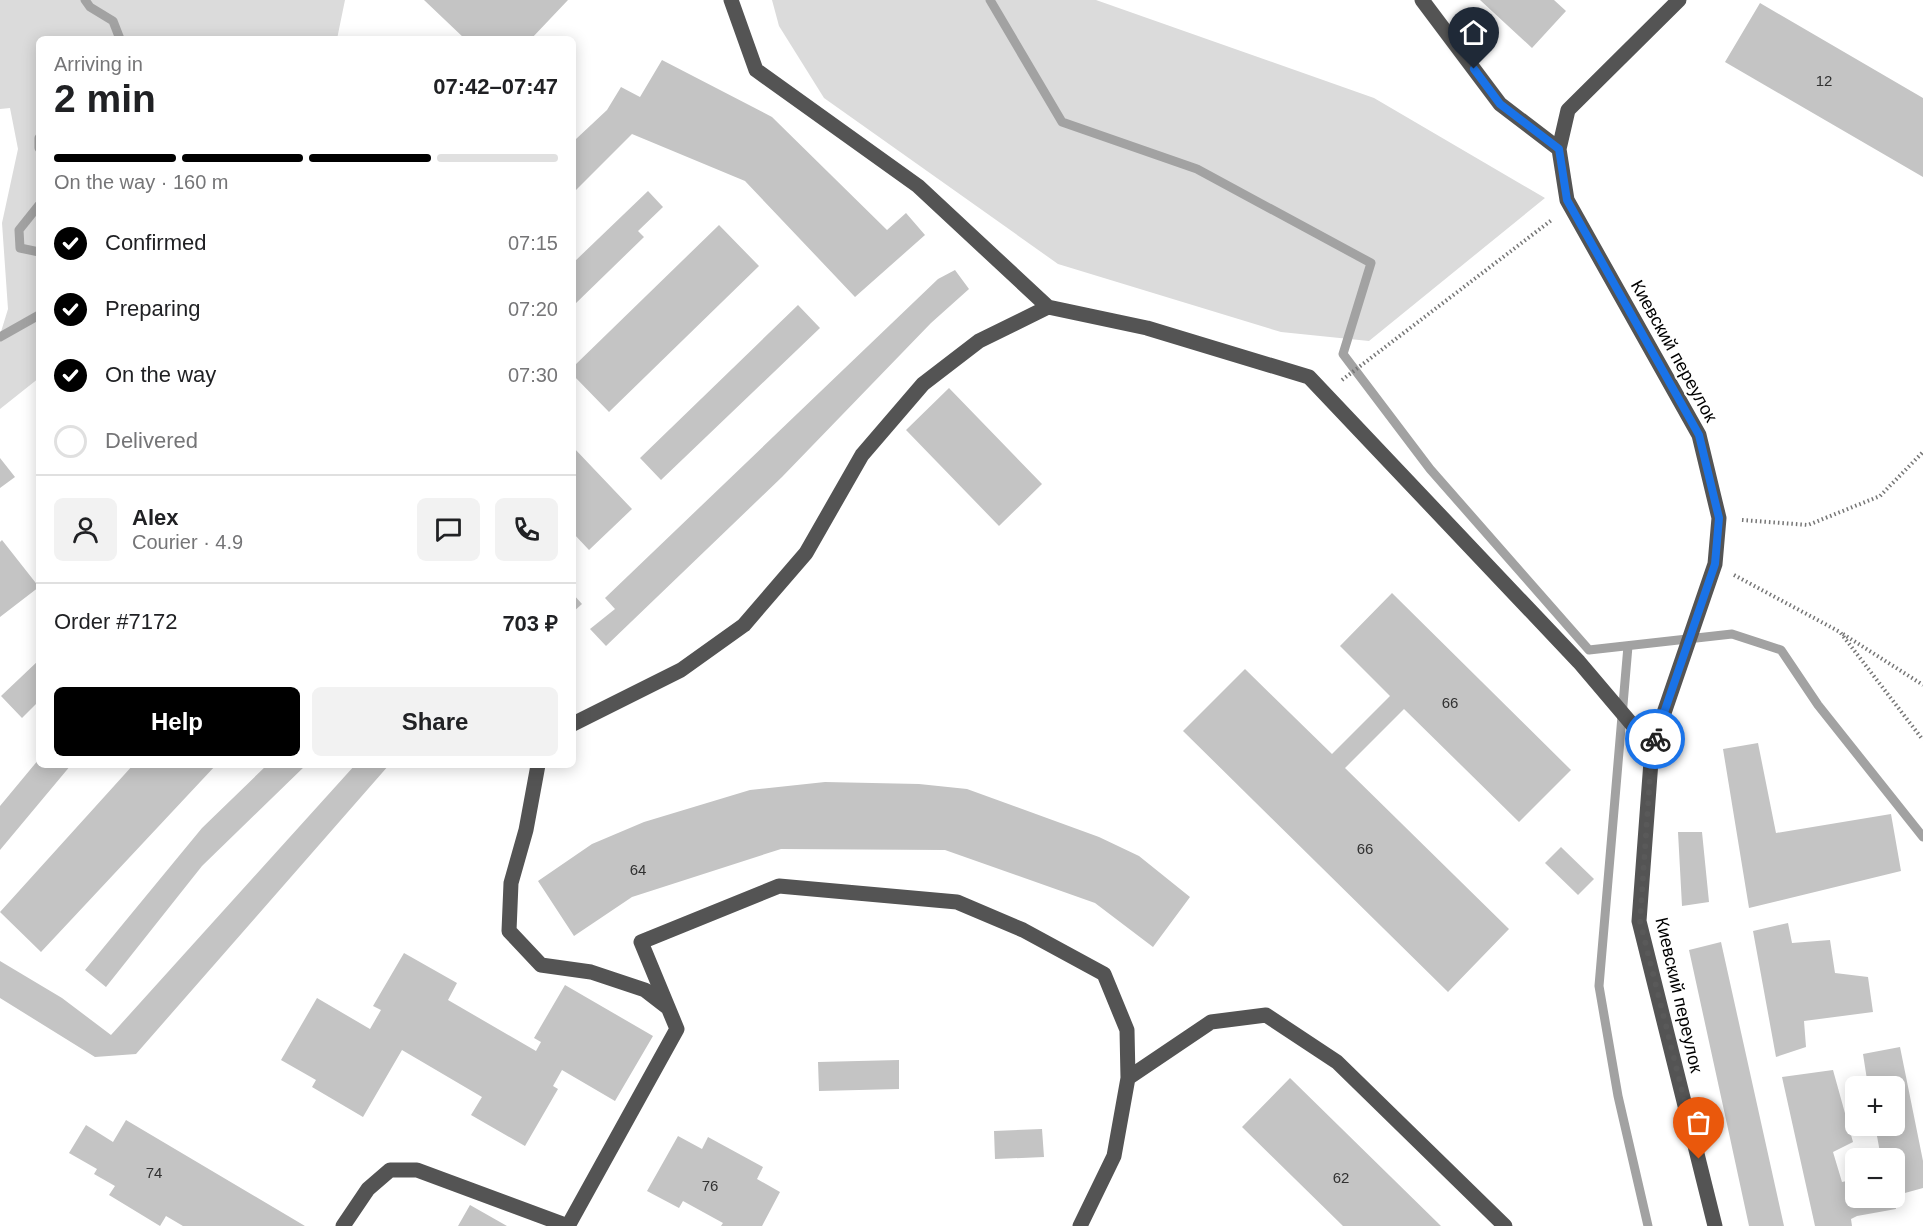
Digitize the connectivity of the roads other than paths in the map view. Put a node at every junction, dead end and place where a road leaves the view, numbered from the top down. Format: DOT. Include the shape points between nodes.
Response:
graph roads {
  1 [pos="731,0"];
  2 [pos="1422,0"];
  3 [pos="1679,0"];
  4 [pos="1559,149"];
  5 [pos="1048,307"];
  6 [pos="576,722"];
  7 [pos="1652,748"];
  8 [pos="537,768"];
  9 [pos="669,1008"];
  10 [pos="1128,1078"];
  11 [pos="343,1226"];
  12 [pos="568,1226"];
  13 [pos="1080,1226"];
  14 [pos="1505,1226"];
  15 [pos="1715,1226"];
  1 -- 5 [label="street" via="756,70 918,186"];
  2 -- 4 [label="street" via="1500,104"];
  3 -- 4 [label="street, Киевский переулок" via="1568,110"];
  4 -- 7 [label="street, Киевский переулок" via="1567,200 1699,435 1719,518 1715,564"];
  5 -- 6 [label="street" via="979,341 923,384 862,455 806,553 744,625 681,670"];
  5 -- 7 [label="street" via="1147,328 1309,377 1571,653"];
  7 -- 15 [label="street, Киевский переулок" via="1640,921"];
  8 -- 9 [label="street" via="511,883 509,930 541,965 602,975 645,990"];
  9 -- 10 [label="street" via="641,942 779,886 957,902 1023,930 1104,974 1127,1030"];
  9 -- 12 [label="street" via="677,1029"];
  10 -- 13 [label="street" via="1114,1156"];
  10 -- 14 [label="street" via="1211,1022 1266,1015 1337,1062"];
  11 -- 12 [label="street" via="368,1189 390,1170 417,1170"];
}
